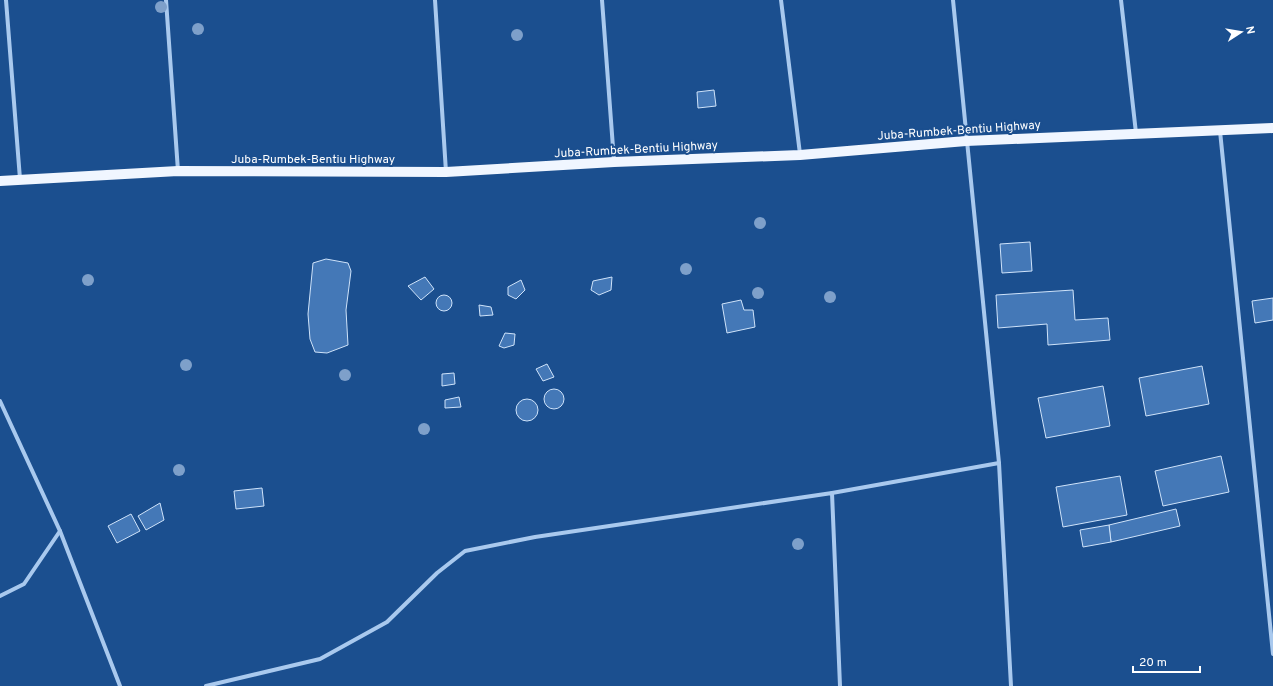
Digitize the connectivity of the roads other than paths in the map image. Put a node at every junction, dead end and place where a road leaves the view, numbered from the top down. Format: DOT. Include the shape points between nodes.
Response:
graph roads {
  1 [pos="6,0"];
  2 [pos="166,0"];
  3 [pos="435,0"];
  4 [pos="602,0"];
  5 [pos="781,0"];
  6 [pos="953,0"];
  7 [pos="1121,0"];
  8 [pos="1273,128"];
  9 [pos="1220,130"];
  10 [pos="1136,134"];
  11 [pos="966,141"];
  12 [pos="800,155"];
  13 [pos="614,162"];
  14 [pos="178,171"];
  15 [pos="446,172"];
  16 [pos="20,180"];
  17 [pos="0,181"];
  18 [pos="0,400"];
  19 [pos="999,463"];
  20 [pos="832,493"];
  21 [pos="60,531"];
  22 [pos="0,596"];
  23 [pos="1273,654"];
  24 [pos="120,686"];
  25 [pos="206,686"];
  26 [pos="840,686"];
  27 [pos="1011,686"];
  1 -- 16 [label="street"];
  2 -- 14 [label="street"];
  3 -- 15 [label="street"];
  4 -- 13 [label="street"];
  5 -- 12 [label="street"];
  6 -- 11 [label="street"];
  7 -- 10 [label="street"];
  8 -- 9 [label="main road, Juba-Rumbek-Bentiu Highway"];
  9 -- 10 [label="main road, Juba-Rumbek-Bentiu Highway"];
  9 -- 23 [label="street"];
  10 -- 11 [label="main road, Juba-Rumbek-Bentiu Highway"];
  11 -- 12 [label="main road, Juba-Rumbek-Bentiu Highway"];
  11 -- 19 [label="street"];
  12 -- 13 [label="main road, Juba-Rumbek-Bentiu Highway"];
  13 -- 15 [label="main road, Juba-Rumbek-Bentiu Highway"];
  14 -- 15 [label="main road, Juba-Rumbek-Bentiu Highway"];
  14 -- 16 [label="main road, Juba-Rumbek-Bentiu Highway"];
  16 -- 17 [label="main road, Juba-Rumbek-Bentiu Highway"];
  18 -- 21 [label="street"];
  19 -- 20 [label="street"];
  19 -- 27 [label="street"];
  20 -- 25 [label="street" via="465,550 437,573 387,622 320,659"];
  20 -- 26 [label="street"];
  21 -- 22 [label="street" via="24,584"];
  21 -- 24 [label="street"];
}
